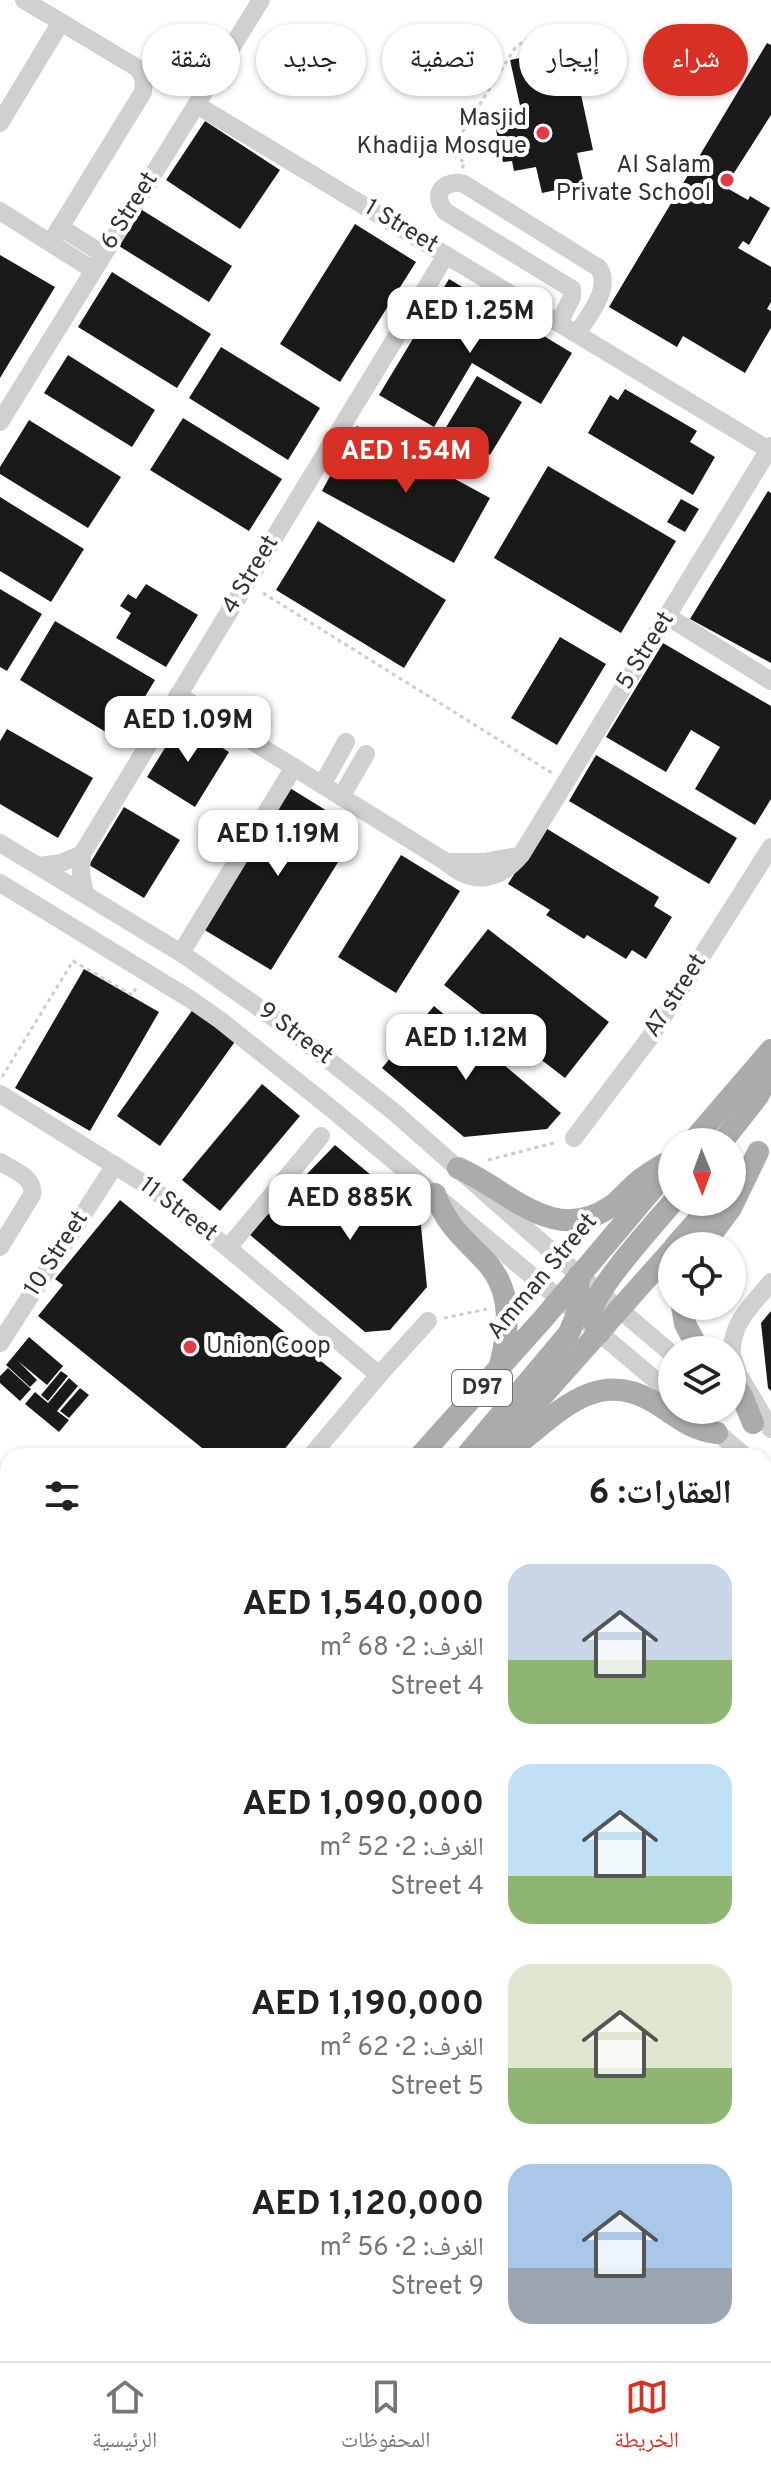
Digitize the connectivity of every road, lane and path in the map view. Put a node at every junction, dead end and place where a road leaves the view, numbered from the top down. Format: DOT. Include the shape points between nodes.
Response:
graph roads {
  1 [pos="24,0"];
  2 [pos="261,0"];
  3 [pos="61,22"];
  4 [pos="519,45"];
  5 [pos="197,105"];
  6 [pos="0,123"];
  7 [pos="454,181"];
  8 [pos="2,212"];
  9 [pos="56,235"];
  10 [pos="103,254"];
  11 [pos="446,255"];
  12 [pos="93,270"];
  13 [pos="573,291"];
  14 [pos="594,304"];
  15 [pos="559,323"];
  16 [pos="577,334"];
  17 [pos="0,422"];
  18 [pos="770,448"];
  19 [pos="246,583"];
  20 [pos="667,616"];
  21 [pos="771,681"];
  22 [pos="178,695"];
  23 [pos="346,742"];
  24 [pos="366,754"];
  25 [pos="294,767"];
  26 [pos="566,782"];
  27 [pos="322,785"];
  28 [pos="341,797"];
  29 [pos="0,843"];
  30 [pos="771,847"];
  31 [pos="82,854"];
  32 [pos="39,866"];
  33 [pos="0,883"];
  34 [pos="85,894"];
  35 [pos="181,953"];
  36 [pos="146,971"];
  37 [pos="771,1050"];
  38 [pos="771,1071"];
  39 [pos="0,1081"];
  40 [pos="0,1094"];
  41 [pos="704,1128"];
  42 [pos="733,1128"];
  43 [pos="321,1136"];
  44 [pos="574,1138"];
  45 [pos="765,1144"];
  46 [pos="0,1162"];
  47 [pos="115,1165"];
  48 [pos="746,1165"];
  49 [pos="458,1168"];
  50 [pos="658,1170"];
  51 [pos="658,1180"];
  52 [pos="435,1194"];
  53 [pos="662,1216"];
  54 [pos="702,1216"];
  55 [pos="688,1232"];
  56 [pos="713,1232"];
  57 [pos="0,1247"];
  58 [pos="228,1248"];
  59 [pos="658,1266"];
  60 [pos="579,1275"];
  61 [pos="771,1282"];
  62 [pos="600,1292"];
  63 [pos="559,1299"];
  64 [pos="507,1305"];
  65 [pos="620,1309"];
  66 [pos="748,1310"];
  67 [pos="577,1314"];
  68 [pos="428,1321"];
  69 [pos="599,1333"];
  70 [pos="733,1336"];
  71 [pos="658,1342"];
  72 [pos="0,1343"];
  73 [pos="499,1368"];
  74 [pos="379,1375"];
  75 [pos="658,1382"];
  76 [pos="746,1391"];
  77 [pos="746,1402"];
  78 [pos="707,1424"];
  79 [pos="762,1426"];
  80 [pos="717,1433"];
  81 [pos="771,1437"];
  82 [pos="318,1448"];
  83 [pos="427,1448"];
  84 [pos="473,1448"];
  85 [pos="496,1448"];
  86 [pos="512,1448"];
  87 [pos="735,1448"];
  1 -- 3 [label="street"];
  2 -- 5 [label="street, 6 Street"];
  3 -- 6 [label="street"];
  3 -- 9 [label="street" via="139,69 144,80 143,92"];
  4 -- 7 [label="path" via="450,152 465,163"];
  5 -- 10 [label="street, 6 Street"];
  5 -- 11 [label="street, 1 Street"];
  7 -- 13 [label="street" via="441,190 440,206 446,212"];
  7 -- 14 [label="street" via="599,268 604,283"];
  8 -- 9 [label="street"];
  9 -- 10 [label="street"];
  9 -- 12 [label="street"];
  10 -- 12 [label="street, 6 Street"];
  11 -- 15 [label="street, 1 Street"];
  11 -- 19 [label="street, 4 Street"];
  12 -- 17 [label="street, 6 Street"];
  13 -- 14 [label="street"];
  13 -- 15 [label="street"];
  14 -- 16 [label="street"];
  15 -- 16 [label="street, 1 Street"];
  16 -- 18 [label="street, 1 Street"];
  18 -- 20 [label="street, 5 Street"];
  19 -- 22 [label="street, 4 Street"];
  19 -- 26 [label="path"];
  20 -- 21 [label="street"];
  20 -- 26 [label="street, 5 Street"];
  22 -- 25 [label="street, 5 Street"];
  22 -- 31 [label="street, 4 Street"];
  23 -- 27 [label="street"];
  24 -- 28 [label="street"];
  25 -- 27 [label="street, 5 Street"];
  25 -- 35 [label="street"];
  26 -- 28 [label="street, 5 Street" via="521,855 499,874 485,878 457,871"];
  27 -- 28 [label="street, 5 Street"];
  29 -- 32 [label="street, 9 Street"];
  30 -- 44 [label="street, A7 street" via="651,1036"];
  31 -- 32 [label="street"];
  31 -- 34 [label="street"];
  32 -- 34 [label="street, 9 Street"];
  33 -- 36 [label="street, 9 Street"];
  34 -- 35 [label="street, 9 Street"];
  35 -- 49 [label="street, 9 Street" via="341,1069"];
  36 -- 39 [label="path" via="132,995 73,961"];
  36 -- 52 [label="street, 9 Street" via="220,1020"];
  37 -- 41 [label="main road"];
  38 -- 42 [label="main road"];
  40 -- 47 [label="street, 11 Street"];
  43 -- 58 [label="street"];
  44 -- 49 [label="path"];
  45 -- 48 [label="main road"];
  45 -- 56 [label="main road"];
  46 -- 57 [label="street" via="34,1188"];
  47 -- 58 [label="street, 11 Street"];
  47 -- 72 [label="street, 10 Street"];
  49 -- 50 [label="main road" via="538,1215 574,1219 609,1208"];
  49 -- 60 [label="street, 9 Street"];
  51 -- 60 [label="main road, Amman Street / D97"];
  52 -- 63 [label="street, 9 Street"];
  52 -- 64 [label="main road" via="454,1230 496,1275"];
  53 -- 62 [label="main road"];
  54 -- 55 [label="main road, D97"];
  58 -- 74 [label="street, 11 Street"];
  59 -- 65 [label="main road, D97"];
  60 -- 62 [label="street, 9 Street"];
  60 -- 63 [label="main road, Amman Street / D97"];
  60 -- 67 [label="main road"];
  61 -- 66 [label="street"];
  62 -- 65 [label="street, 9 Street"];
  62 -- 69 [label="main road" via="593,1316"];
  63 -- 67 [label="street, 9 Street"];
  63 -- 73 [label="main road, Amman Street / D97"];
  64 -- 68 [label="path"];
  64 -- 73 [label="main road"];
  65 -- 69 [label="main road, D97"];
  65 -- 71 [label="street, 9 Street"];
  66 -- 70 [label="street"];
  67 -- 69 [label="street, 9 Street"];
  67 -- 84 [label="main road" via="557,1349"];
  68 -- 74 [label="street"];
  69 -- 75 [label="street, 9 Street"];
  69 -- 85 [label="main road, D97"];
  73 -- 83 [label="main road, Amman Street / D97"];
  74 -- 82 [label="street"];
  76 -- 79 [label="street"];
  77 -- 79 [label="main road"];
  78 -- 80 [label="street"];
  79 -- 81 [label="street"];
  80 -- 86 [label="main road" via="692,1427 636,1393 604,1391 569,1402"];
  80 -- 87 [label="street"];
}
